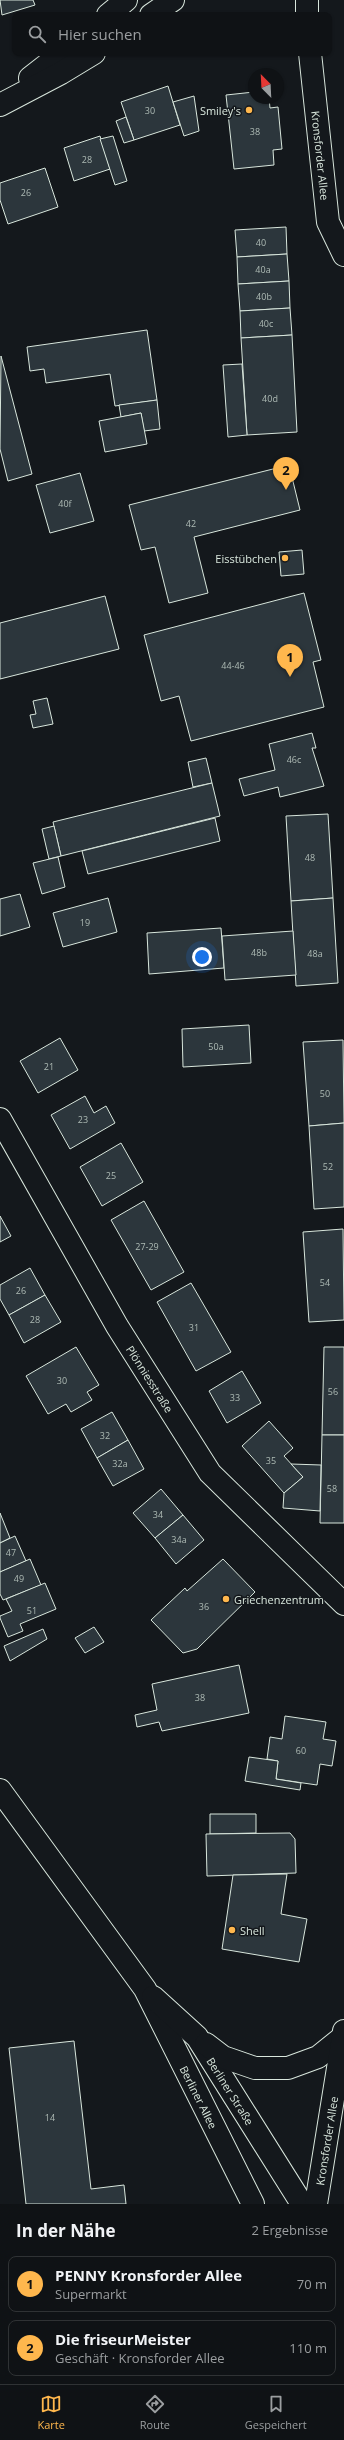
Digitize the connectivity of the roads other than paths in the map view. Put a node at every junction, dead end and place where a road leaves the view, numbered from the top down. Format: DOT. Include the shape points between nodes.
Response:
graph roads {
  1 [pos="126,0"];
  2 [pos="173,0"];
  3 [pos="307,0"];
  4 [pos="112,12"];
  5 [pos="155,12"];
  6 [pos="308,12"];
  7 [pos="58,56"];
  8 [pos="89,56"];
  9 [pos="310,56"];
  10 [pos="0,102"];
  11 [pos="0,105"];
  12 [pos="344,255"];
  13 [pos="0,1119"];
  14 [pos="344,1604"];
  15 [pos="0,1790"];
  16 [pos="145,1989"];
  17 [pos="344,2034"];
  18 [pos="197,2037"];
  19 [pos="254,2204"];
  20 [pos="302,2204"];
  21 [pos="316,2204"];
  1 -- 4 [label="main road"];
  2 -- 5 [label="main road"];
  3 -- 6 [label="main road"];
  7 -- 10 [label="main road"];
  8 -- 11 [label="main road"];
  9 -- 12 [label="main road, Kronsforder Allee" via="328,222"];
  13 -- 14 [label="main road, Plönniesstraße" via="117,1326 210,1473"];
  15 -- 16 [label="main road"];
  16 -- 18 [label="main road, Berliner Straße"];
  16 -- 19 [label="main road, Berliner Allee"];
  17 -- 18 [label="main road" via="318,2057 288,2068 254,2068 223,2057"];
  17 -- 21 [label="main road, Kronsforder Allee"];
  18 -- 20 [label="main road, Berliner Straße"];
}
